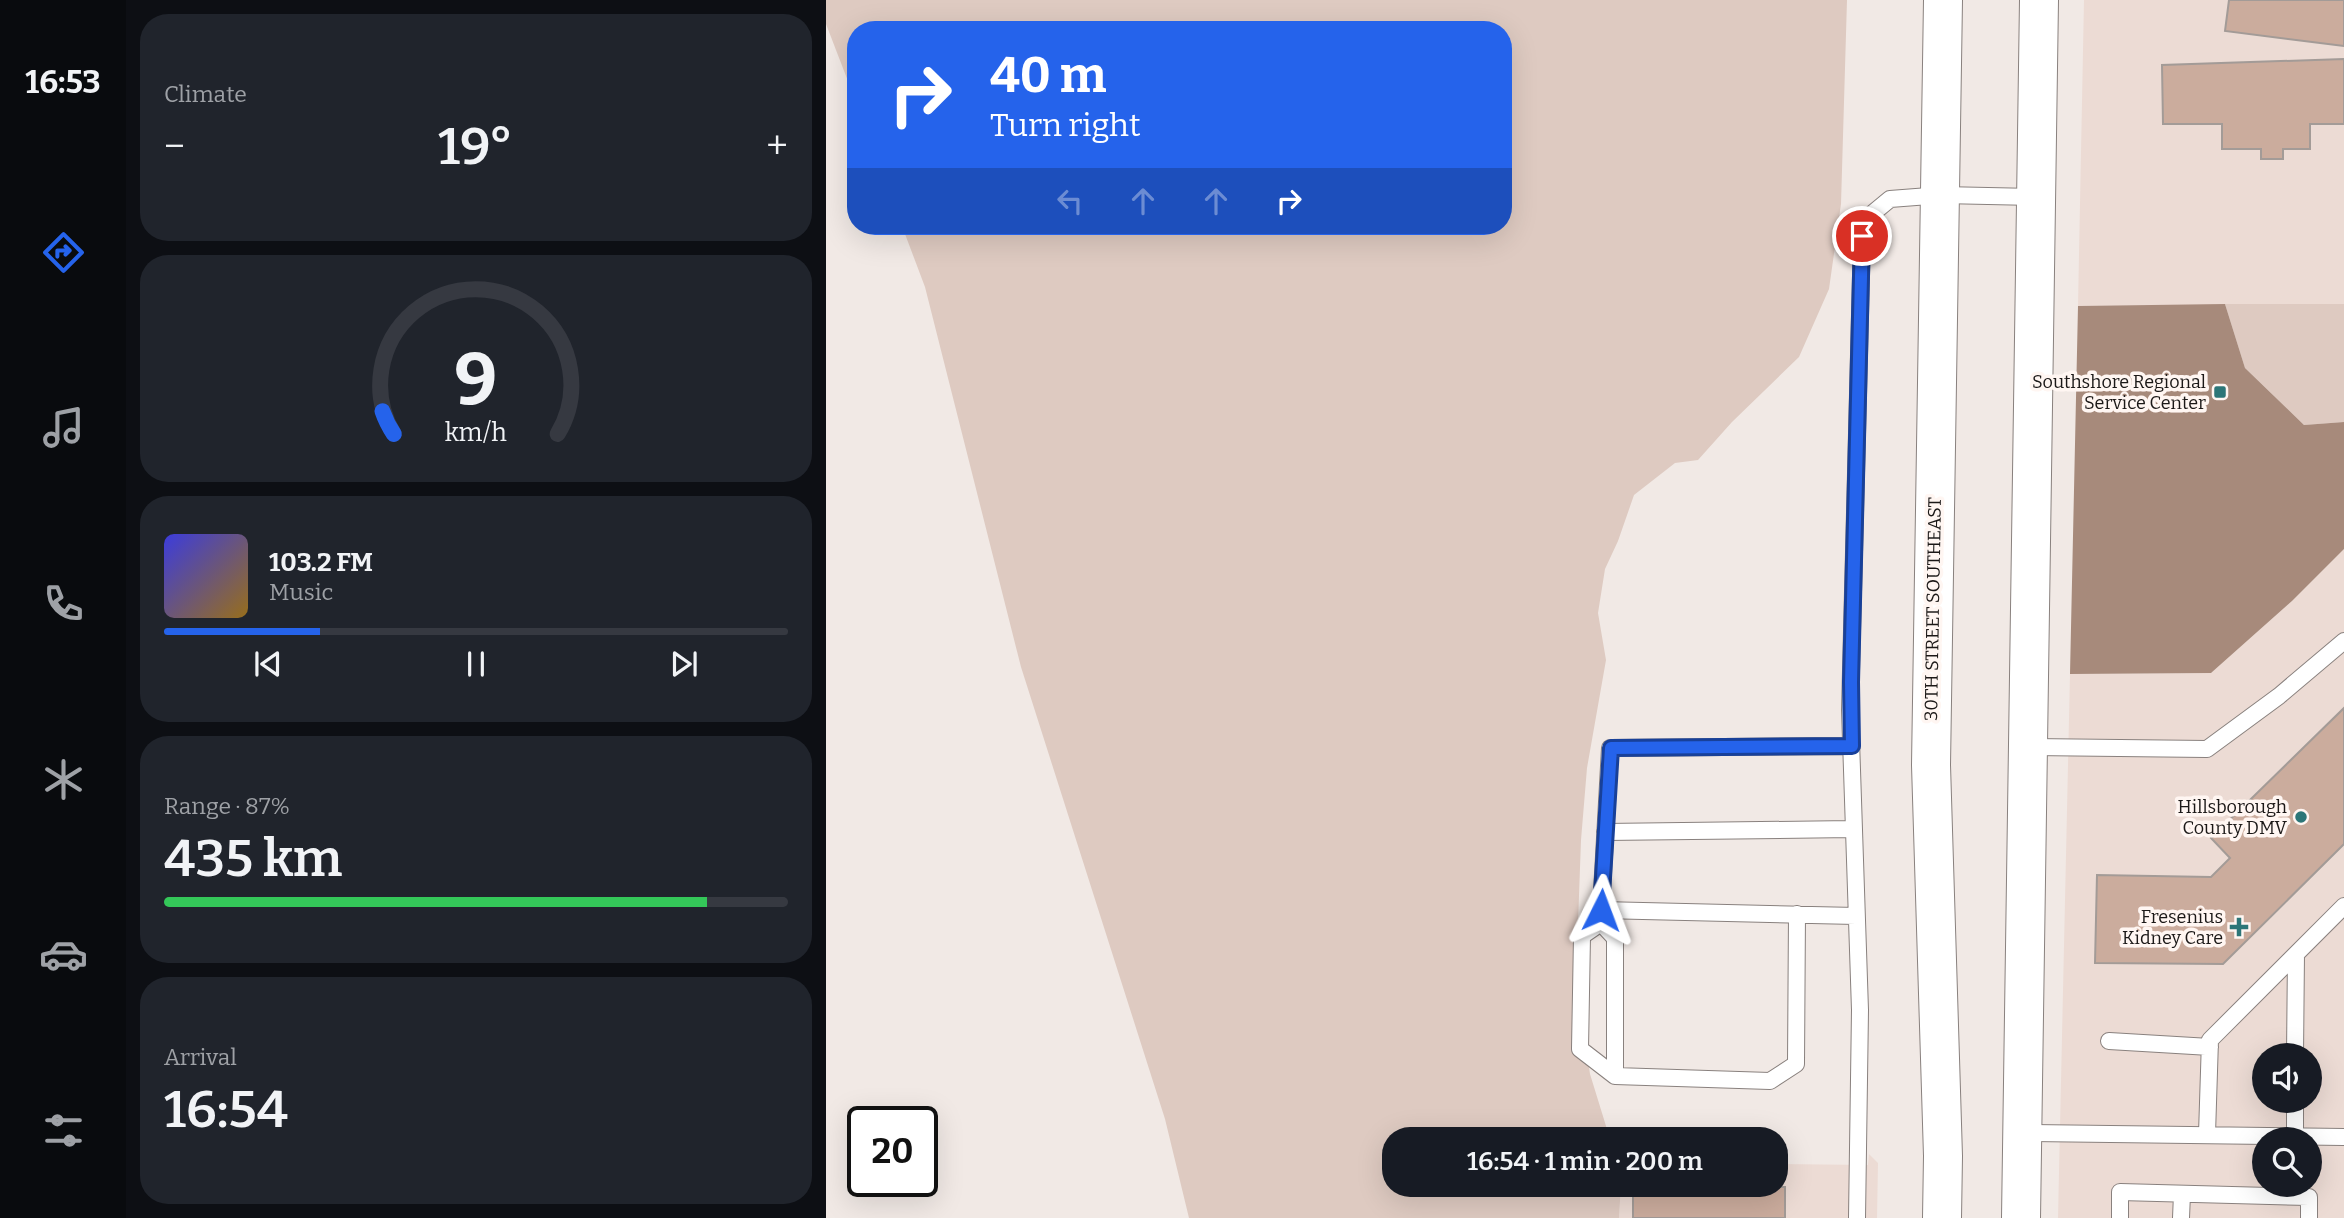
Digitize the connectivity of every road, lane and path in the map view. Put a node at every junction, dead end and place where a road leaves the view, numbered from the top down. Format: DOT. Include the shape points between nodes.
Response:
graph roads {
  1 [pos="1943,0"];
  2 [pos="2039,0"];
  3 [pos="1942,195"];
  4 [pos="2037,197"];
  5 [pos="2344,641"];
  6 [pos="1852,746"];
  7 [pos="2028,747"];
  8 [pos="1852,829"];
  9 [pos="1605,832"];
  10 [pos="2344,906"];
  11 [pos="1797,914"];
  12 [pos="1856,916"];
  13 [pos="1601,917"];
  14 [pos="2297,954"];
  15 [pos="2109,1041"];
  16 [pos="2295,1043"];
  17 [pos="2210,1047"];
  18 [pos="1615,1076"];
  19 [pos="2022,1133"];
  20 [pos="2207,1134"];
  21 [pos="2252,1136"];
  22 [pos="2322,1137"];
  23 [pos="2344,1137"];
  24 [pos="2252,1192"];
  25 [pos="2182,1194"];
  26 [pos="2309,1197"];
  27 [pos="1857,1218"];
  28 [pos="1942,1218"];
  29 [pos="2021,1218"];
  30 [pos="2120,1218"];
  31 [pos="2181,1218"];
  32 [pos="2309,1218"];
  1 -- 3 [label="street, 30TH STREET SOUTHEAST"];
  2 -- 4 [label="street"];
  3 -- 4 [label="lane"];
  3 -- 6 [label="lane" via="1890,199 1867,218 1862,236"];
  3 -- 28 [label="street, 30TH STREET SOUTHEAST" via="1931,765"];
  4 -- 7 [label="street"];
  5 -- 7 [label="lane" via="2207,749"];
  6 -- 8 [label="lane"];
  6 -- 9 [label="lane" via="1611,748"];
  7 -- 19 [label="street"];
  8 -- 9 [label="lane"];
  8 -- 12 [label="lane"];
  9 -- 13 [label="lane"];
  10 -- 14 [label="lane"];
  11 -- 12 [label="lane"];
  11 -- 13 [label="lane"];
  11 -- 18 [label="lane" via="1796,1065 1770,1081"];
  12 -- 27 [label="lane" via="1860,1010"];
  13 -- 18 [label="lane" via="1615,938"];
  13 -- 18 [label="lane" via="1582,936 1580,1049"];
  14 -- 16 [label="lane"];
  14 -- 17 [label="lane" via="2210,1040"];
  15 -- 17 [label="lane"];
  17 -- 20 [label="lane"];
  19 -- 20 [label="lane"];
  19 -- 29 [label="street"];
  20 -- 21 [label="lane"];
  22 -- 23 [label="lane"];
  24 -- 25 [label="lane"];
  25 -- 30 [label="lane" via="2120,1192"];
  25 -- 31 [label="lane"];
  26 -- 32 [label="lane"];
}
